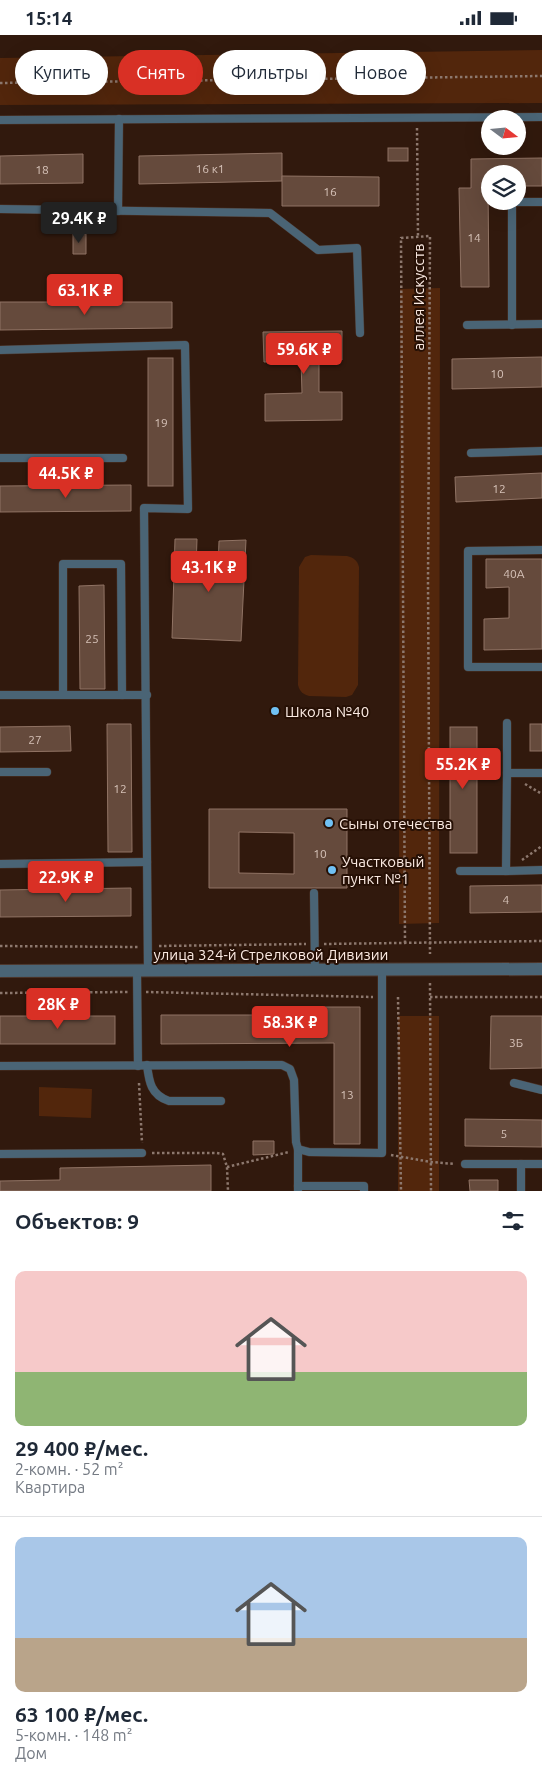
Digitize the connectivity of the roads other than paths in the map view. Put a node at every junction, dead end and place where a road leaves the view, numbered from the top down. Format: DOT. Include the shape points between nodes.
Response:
graph roads {
  1 [pos="542,117"];
  2 [pos="0,119"];
  3 [pos="118,119"];
  4 [pos="542,202"];
  5 [pos="0,209"];
  6 [pos="118,211"];
  7 [pos="542,324"];
  8 [pos="467,325"];
  9 [pos="512,325"];
  10 [pos="360,333"];
  11 [pos="0,350"];
  12 [pos="542,451"];
  13 [pos="471,453"];
  14 [pos="0,458"];
  15 [pos="123,458"];
  16 [pos="542,550"];
  17 [pos="542,667"];
  18 [pos="0,695"];
  19 [pos="63,695"];
  20 [pos="122,695"];
  21 [pos="147,695"];
  22 [pos="507,723"];
  23 [pos="0,772"];
  24 [pos="47,772"];
  25 [pos="507,773"];
  26 [pos="542,773"];
  27 [pos="147,862"];
  28 [pos="0,864"];
  29 [pos="542,870"];
  30 [pos="460,871"];
  31 [pos="506,871"];
  32 [pos="314,893"];
  33 [pos="382,969"];
  34 [pos="542,969"];
  35 [pos="315,970"];
  36 [pos="0,971"];
  37 [pos="143,971"];
  38 [pos="147,1065"];
  39 [pos="0,1066"];
  40 [pos="138,1066"];
  41 [pos="514,1083"];
  42 [pos="542,1089"];
  43 [pos="221,1101"];
  44 [pos="298,1149"];
  45 [pos="142,1153"];
  46 [pos="0,1154"];
  47 [pos="465,1164"];
  48 [pos="521,1164"];
  49 [pos="542,1164"];
  50 [pos="298,1188"];
  51 [pos="364,1191"];
  52 [pos="521,1191"];
  1 -- 3 [label="lane"];
  2 -- 3 [label="lane"];
  3 -- 6 [label="lane"];
  4 -- 9 [label="lane" via="512,202"];
  5 -- 6 [label="lane"];
  6 -- 10 [label="lane" via="270,213 318,250 358,248"];
  7 -- 9 [label="lane"];
  8 -- 9 [label="lane"];
  11 -- 21 [label="lane" via="185,345 188,509 144,508"];
  12 -- 13 [label="lane"];
  14 -- 15 [label="lane"];
  16 -- 17 [label="lane" via="468,551 468,667"];
  18 -- 19 [label="lane"];
  19 -- 20 [label="lane"];
  19 -- 20 [label="lane" via="63,564 121,564"];
  20 -- 21 [label="lane"];
  21 -- 27 [label="lane"];
  22 -- 25 [label="lane"];
  23 -- 24 [label="lane"];
  25 -- 26 [label="lane"];
  25 -- 31 [label="lane"];
  27 -- 28 [label="lane"];
  27 -- 37 [label="lane" via="148,947"];
  29 -- 31 [label="lane"];
  30 -- 31 [label="lane"];
  32 -- 35 [label="lane"];
  33 -- 34 [label="street, улица 324-й Стрелковой Дивизии"];
  33 -- 35 [label="street, улица 324-й Стрелковой Дивизии"];
  33 -- 44 [label="lane" via="382,1153"];
  35 -- 37 [label="street, улица 324-й Стрелковой Дивизии"];
  36 -- 37 [label="street, улица 324-й Стрелковой Дивизии"];
  37 -- 40 [label="lane" via="137,992"];
  38 -- 40 [label="lane"];
  38 -- 43 [label="lane" via="149,1082 161,1099"];
  38 -- 44 [label="lane" via="282,1065 290,1069 294,1080"];
  39 -- 40 [label="lane"];
  41 -- 42 [label="lane"];
  44 -- 50 [label="lane"];
  45 -- 46 [label="lane"];
  47 -- 48 [label="lane"];
  48 -- 49 [label="lane"];
  48 -- 52 [label="lane"];
  50 -- 51 [label="lane" via="364,1186"];
}
